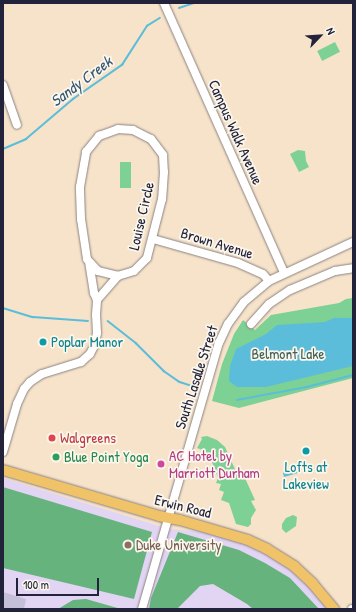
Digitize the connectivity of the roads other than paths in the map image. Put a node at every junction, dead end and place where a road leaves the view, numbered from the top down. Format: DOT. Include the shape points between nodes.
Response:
graph roads {
  1 [pos="164,3"];
  2 [pos="3,85"];
  3 [pos="17,125"];
  4 [pos="153,239"];
  5 [pos="353,242"];
  6 [pos="89,263"];
  7 [pos="353,268"];
  8 [pos="284,273"];
  9 [pos="118,276"];
  10 [pos="269,281"];
  11 [pos="98,300"];
  12 [pos="251,324"];
  13 [pos="3,452"];
  14 [pos="3,470"];
  15 [pos="169,517"];
  16 [pos="142,609"];
  17 [pos="334,609"];
  1 -- 8 [label="street, Campus Walk Avenue"];
  2 -- 3 [label="street"];
  4 -- 6 [label="street, Louise Circle" via="164,189 162,155 151,139 133,130 122,128 103,134 86,152 80,180 81,224 85,254"];
  4 -- 9 [label="street, Louise Circle" via="144,263 134,271"];
  4 -- 10 [label="street, Brown Avenue" via="238,263 263,274"];
  5 -- 8 [label="street, South Lasalle Street"];
  6 -- 9 [label="street" via="98,270"];
  6 -- 11 [label="street, Louise Circle" via="94,293"];
  7 -- 12 [label="street" via="335,271 290,290 268,304"];
  8 -- 10 [label="street, South Lasalle Street"];
  9 -- 11 [label="street"];
  10 -- 15 [label="street, South Lasalle Street" via="244,302 223,333"];
  11 -- 13 [label="street, Louise Circle" via="97,338 90,354 81,362 45,372 30,382 20,395"];
  14 -- 15 [label="main road, Erwin Road"];
  15 -- 16 [label="street, South Lasalle Street"];
  15 -- 17 [label="main road, Erwin Road" via="219,531 267,549 294,566"];
}
